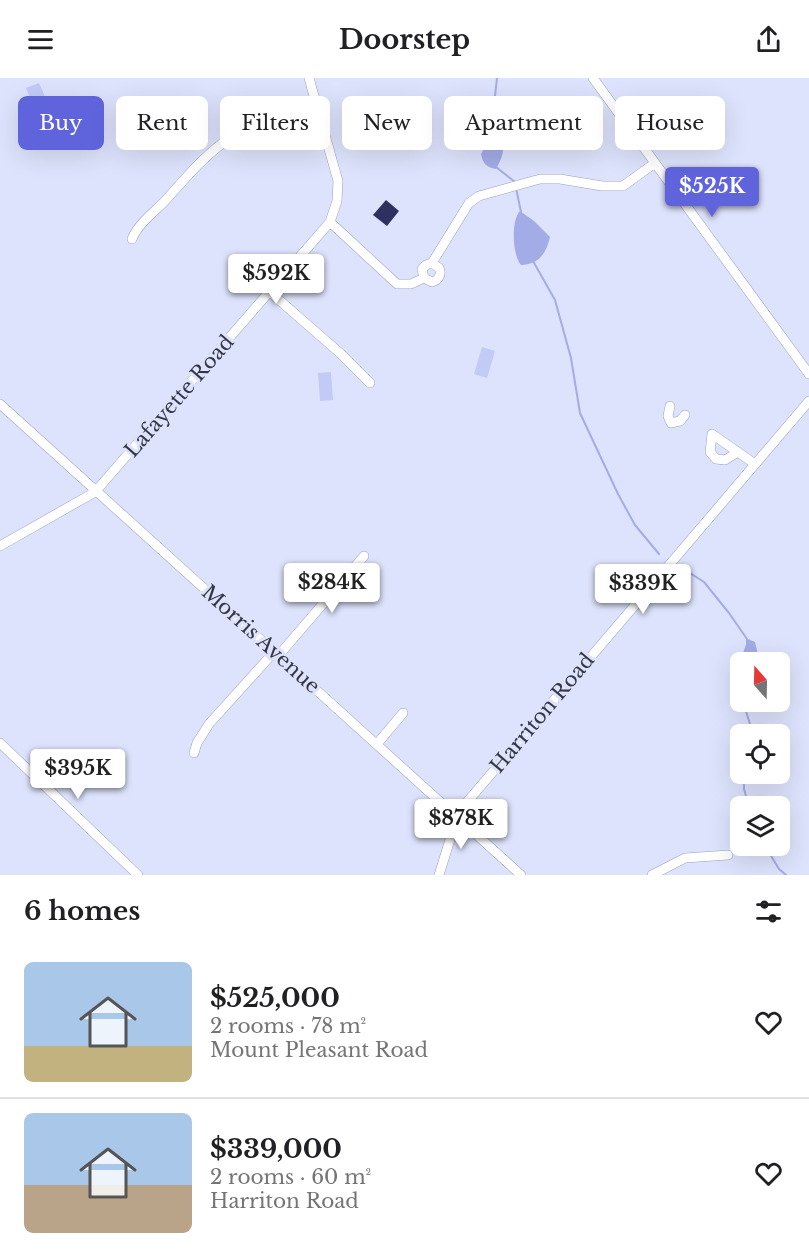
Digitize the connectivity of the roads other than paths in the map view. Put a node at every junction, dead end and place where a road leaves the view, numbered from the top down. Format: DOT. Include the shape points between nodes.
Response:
graph roads {
  1 [pos="309,78"];
  2 [pos="592,78"];
  3 [pos="314,96"];
  4 [pos="220,146"];
  5 [pos="330,150"];
  6 [pos="655,163"];
  7 [pos="330,222"];
  8 [pos="132,239"];
  9 [pos="432,263"];
  10 [pos="424,278"];
  11 [pos="270,292"];
  12 [pos="809,374"];
  13 [pos="370,383"];
  14 [pos="809,401"];
  15 [pos="0,404"];
  16 [pos="670,406"];
  17 [pos="685,416"];
  18 [pos="738,452"];
  19 [pos="755,464"];
  20 [pos="95,492"];
  21 [pos="0,546"];
  22 [pos="364,556"];
  23 [pos="277,653"];
  24 [pos="403,713"];
  25 [pos="0,743"];
  26 [pos="377,744"];
  27 [pos="194,753"];
  28 [pos="457,817"];
  29 [pos="728,855"];
  30 [pos="138,875"];
  31 [pos="439,875"];
  32 [pos="521,875"];
  33 [pos="652,875"];
  1 -- 3 [label="street, Lafayette Road"];
  2 -- 6 [label="street"];
  4 -- 8 [label="street"];
  5 -- 7 [label="street, Lafayette Road" via="339,180"];
  6 -- 9 [label="street" via="623,186 540,178 479,196 469,203"];
  6 -- 12 [label="street"];
  7 -- 10 [label="street" via="397,284 411,284"];
  7 -- 11 [label="street, Lafayette Road"];
  9 -- 10 [label="street" via="422,269"];
  9 -- 10 [label="street" via="439,267 440,276 432,282"];
  11 -- 13 [label="street"];
  11 -- 20 [label="street, Lafayette Road"];
  14 -- 19 [label="street, Harriton Road"];
  15 -- 20 [label="street, Morris Avenue"];
  16 -- 17 [label="street" via="671,423"];
  18 -- 19 [label="street"];
  19 -- 28 [label="street, Harriton Road"];
  20 -- 21 [label="street, Lafayette Road"];
  20 -- 23 [label="street, Morris Avenue"];
  22 -- 23 [label="street"];
  23 -- 26 [label="street, Morris Avenue"];
  23 -- 27 [label="street" via="209,724"];
  24 -- 26 [label="street"];
  25 -- 30 [label="street"];
  26 -- 28 [label="street, Morris Avenue"];
  28 -- 31 [label="street, Harriton Road"];
  28 -- 32 [label="street, Morris Avenue"];
  29 -- 33 [label="street" via="685,858"];
}
